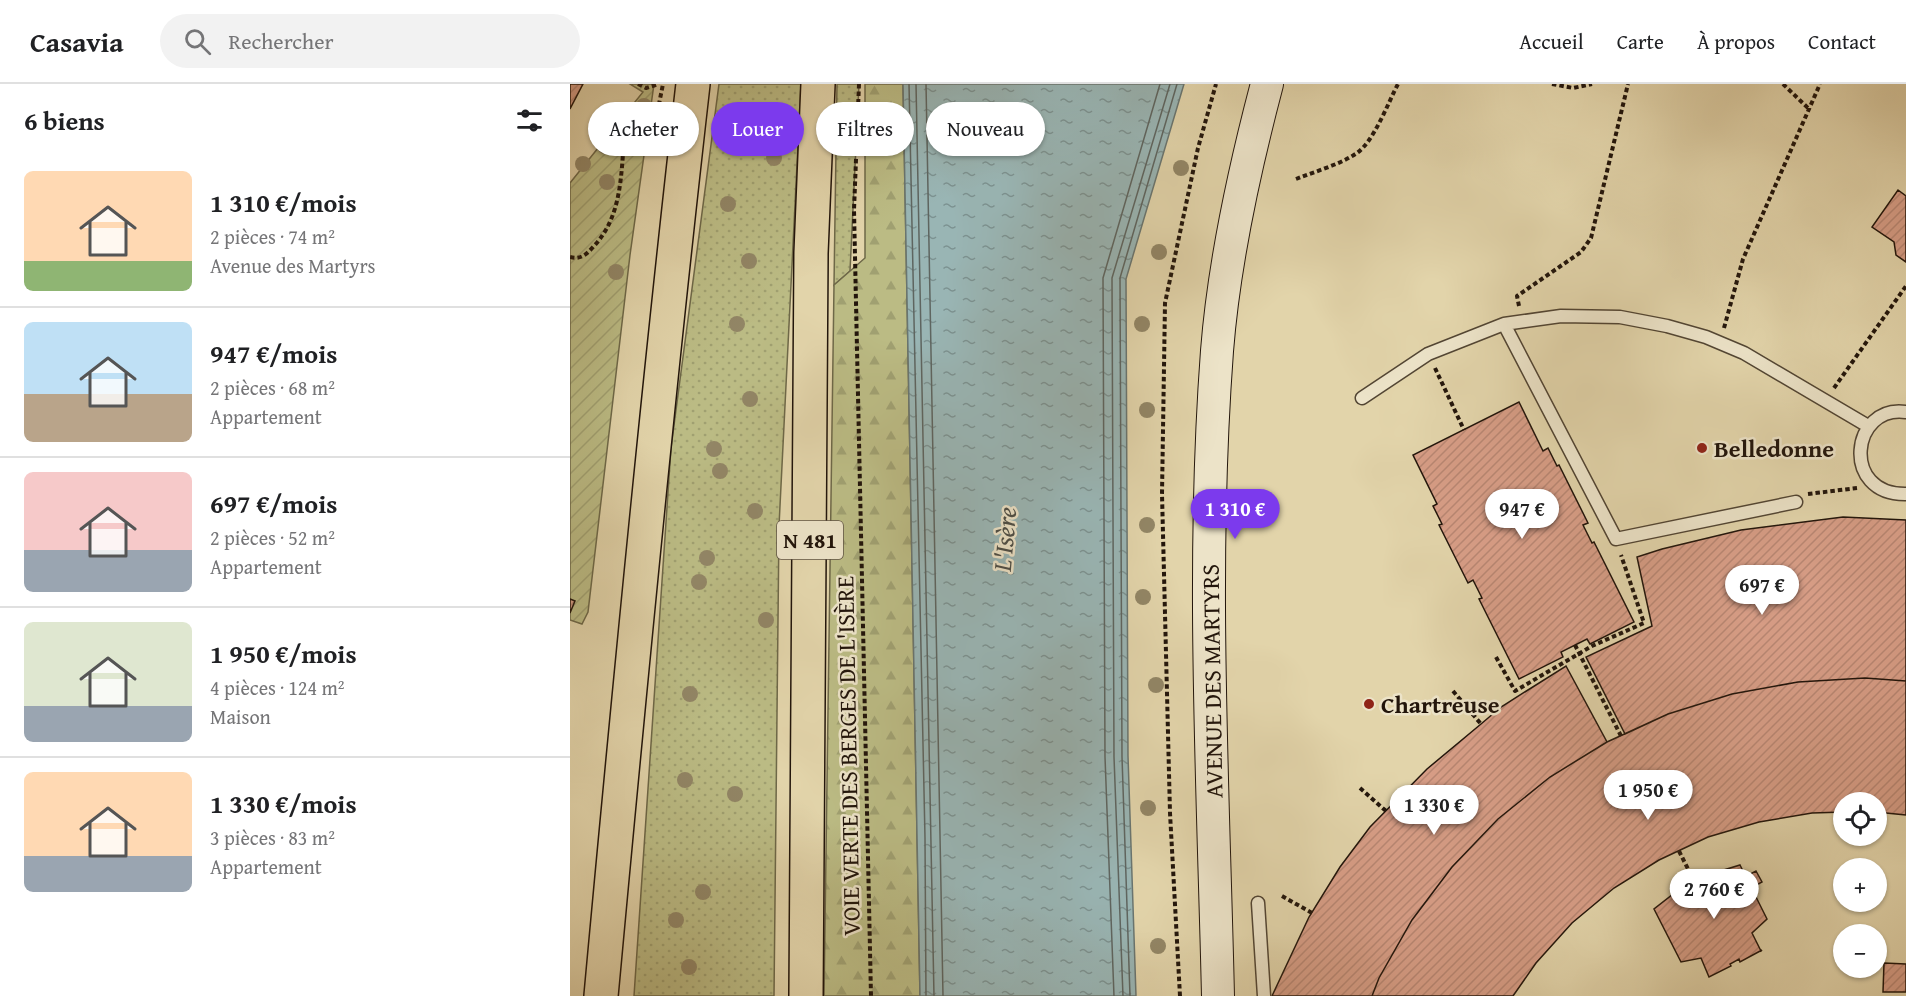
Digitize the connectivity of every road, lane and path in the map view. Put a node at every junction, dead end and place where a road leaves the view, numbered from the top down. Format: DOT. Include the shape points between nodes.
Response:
graph roads {
  1 [pos="638,84"];
  2 [pos="661,84"];
  3 [pos="693,84"];
  4 [pos="818,84"];
  5 [pos="859,84"];
  6 [pos="1216,84"];
  7 [pos="1267,84"];
  8 [pos="1398,84"];
  9 [pos="1552,84"];
  10 [pos="1592,84"];
  11 [pos="1628,84"];
  12 [pos="1783,84"];
  13 [pos="1820,84"];
  14 [pos="1809,109"];
  15 [pos="1296,179"];
  16 [pos="570,257"];
  17 [pos="1906,286"];
  18 [pos="1523,321"];
  19 [pos="1504,324"];
  20 [pos="1720,343"];
  21 [pos="1428,354"];
  22 [pos="1362,398"];
  23 [pos="1825,401"];
  24 [pos="1906,412"];
  25 [pos="1868,426"];
  26 [pos="1464,430"];
  27 [pos="1861,488"];
  28 [pos="1806,494"];
  29 [pos="1906,494"];
  30 [pos="1796,502"];
  31 [pos="1616,539"];
  32 [pos="1575,645"];
  33 [pos="1496,657"];
  34 [pos="1453,690"];
  35 [pos="1481,724"];
  36 [pos="1621,736"];
  37 [pos="1359,788"];
  38 [pos="1386,811"];
  39 [pos="1679,851"];
  40 [pos="1697,887"];
  41 [pos="1282,896"];
  42 [pos="1258,903"];
  43 [pos="1312,913"];
  44 [pos="602,996"];
  45 [pos="806,996"];
  46 [pos="871,996"];
  47 [pos="1179,996"];
  48 [pos="1218,996"];
  49 [pos="1264,996"];
  1 -- 2 [label="path" via="646,88"];
  2 -- 16 [label="path" via="651,128 624,140 614,218 592,249 584,256"];
  3 -- 44 [label="highway" via="632,658"];
  4 -- 45 [label="highway, N 481" via="811,264"];
  5 -- 46 [label="path, VOIE VERTE DES BERGES DE L'ISÈRE" via="855,222"];
  6 -- 47 [label="path" via="1198,148 1165,303 1162,494"];
  7 -- 48 [label="main road, AVENUE DES MARTYRS" via="1231,243 1218,349 1211,467 1209,632"];
  8 -- 15 [label="path" via="1370,138 1358,152"];
  9 -- 10 [label="path" via="1573,88"];
  11 -- 18 [label="path" via="1591,238 1581,252 1517,296"];
  12 -- 14 [label="path"];
  13 -- 14 [label="path"];
  14 -- 20 [label="path" via="1743,259"];
  17 -- 23 [label="path"];
  18 -- 19 [label="lane"];
  18 -- 20 [label="lane" via="1561,316 1620,317 1667,326"];
  19 -- 21 [label="lane"];
  19 -- 31 [label="lane"];
  20 -- 23 [label="lane"];
  21 -- 22 [label="lane"];
  21 -- 26 [label="path"];
  23 -- 25 [label="lane"];
  24 -- 25 [label="lane" via="1886,414"];
  25 -- 29 [label="lane" via="1860,445 1860,464 1867,477 1888,493"];
  27 -- 28 [label="path"];
  30 -- 31 [label="lane"];
  31 -- 33 [label="path" via="1644,623 1592,646 1515,691"];
  32 -- 36 [label="path, bridge"];
  34 -- 35 [label="path"];
  37 -- 38 [label="path"];
  39 -- 40 [label="path"];
  41 -- 43 [label="path"];
  42 -- 49 [label="lane"];
}
